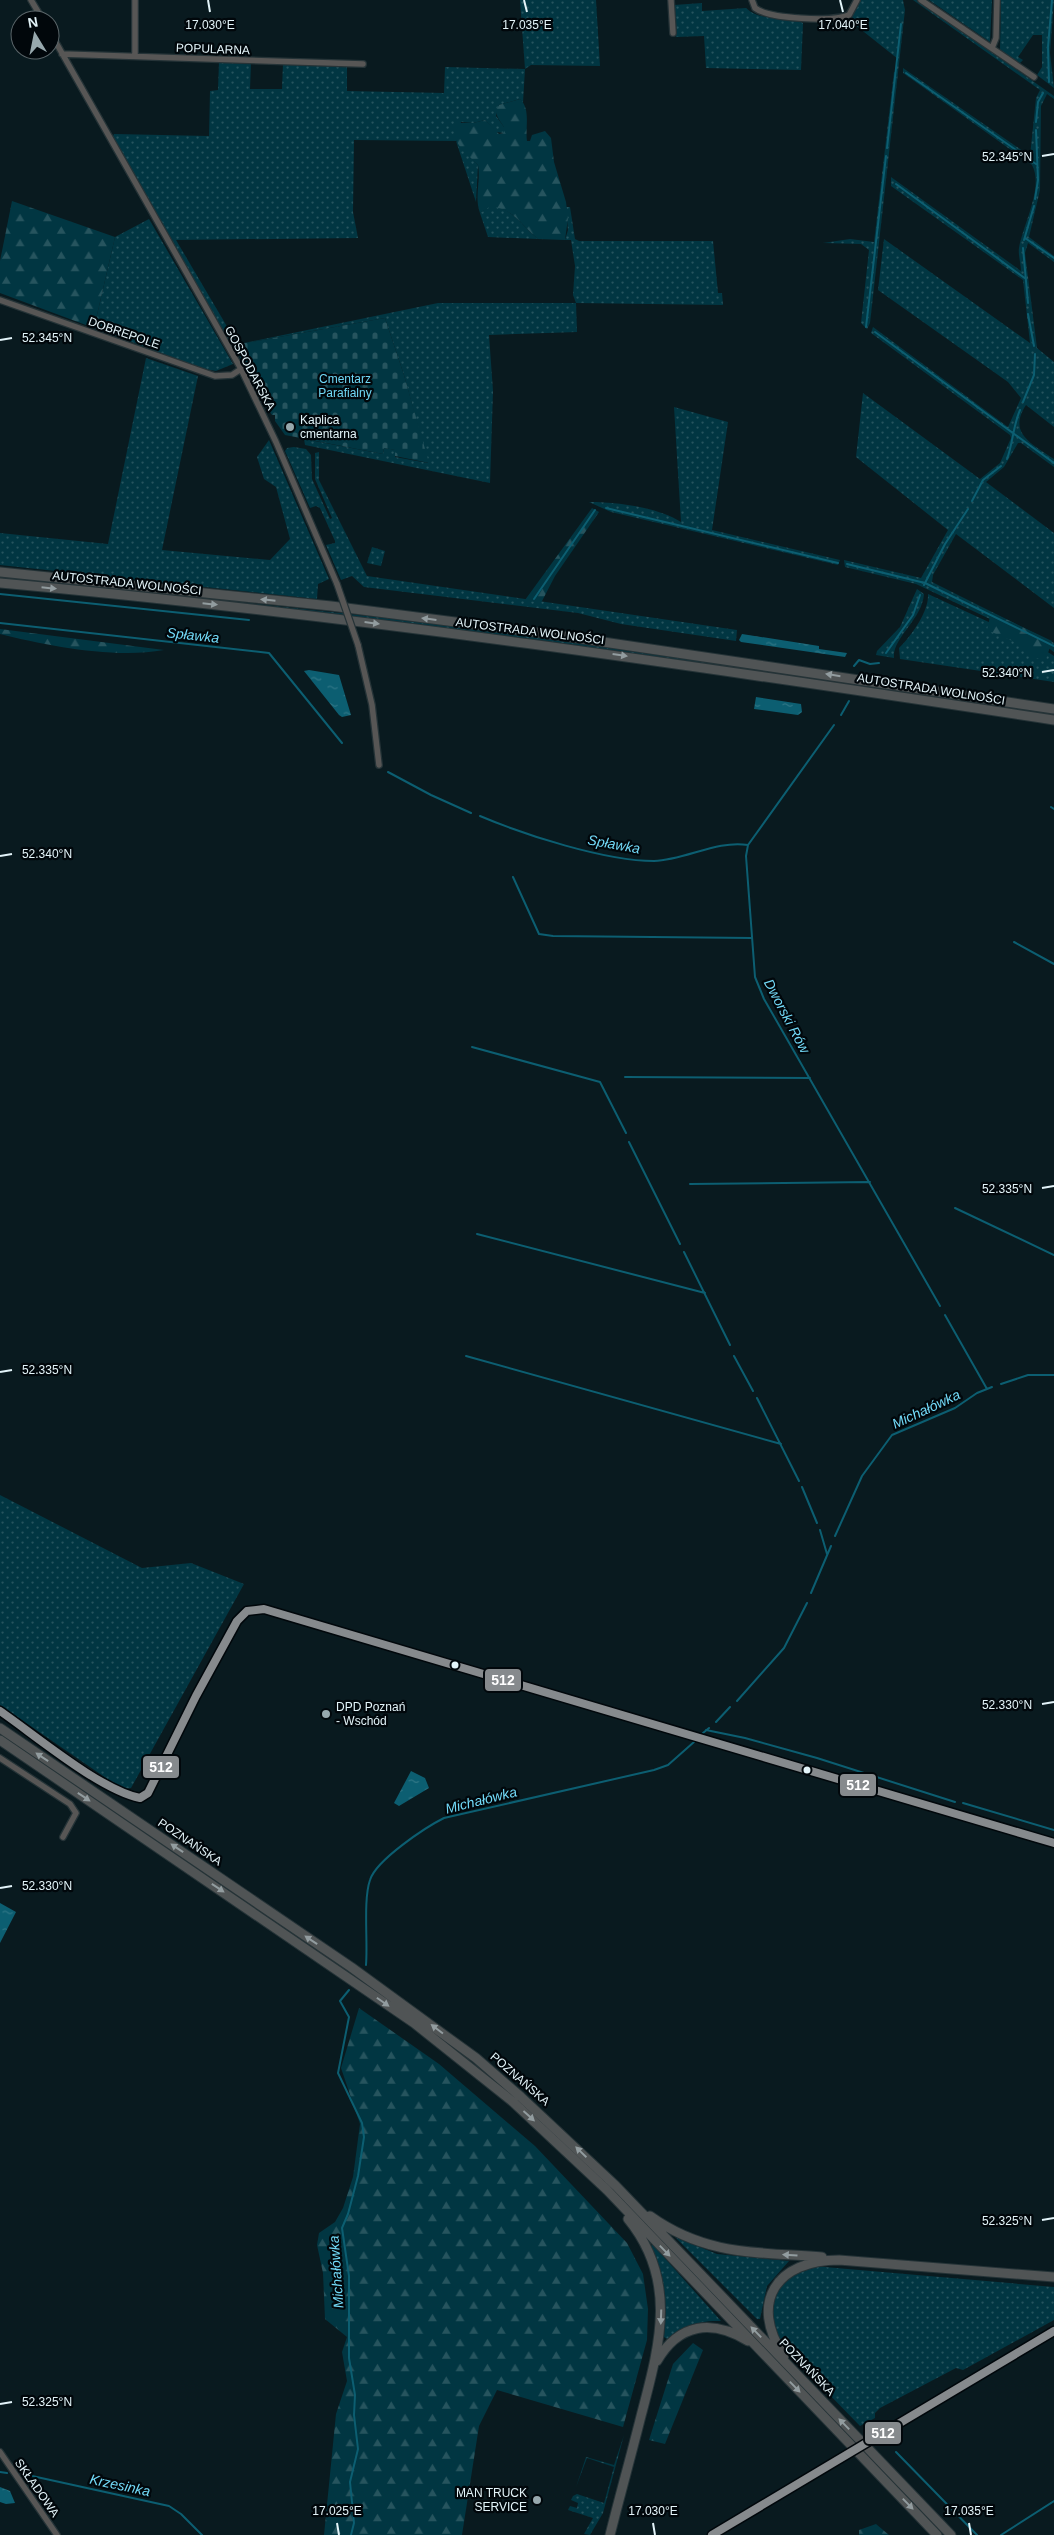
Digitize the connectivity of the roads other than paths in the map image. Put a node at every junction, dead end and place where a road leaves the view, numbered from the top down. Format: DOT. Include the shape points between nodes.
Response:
graph roads {
  1 [pos="135,0"];
  2 [pos="671,0"];
  3 [pos="752,0"];
  4 [pos="857,0"];
  5 [pos="922,0"];
  6 [pos="997,0"];
  7 [pos="673,33"];
  8 [pos="992,48"];
  9 [pos="60,50"];
  10 [pos="62,54"];
  11 [pos="135,56"];
  12 [pos="363,64"];
  13 [pos="1034,77"];
  14 [pos="0,300"];
  15 [pos="240,369"];
  16 [pos="0,572"];
  17 [pos="0,583"];
  18 [pos="1054,709"];
  19 [pos="1054,720"];
  20 [pos="379,765"];
  21 [pos="0,1711"];
  22 [pos="0,1728"];
  23 [pos="0,1740"];
  24 [pos="0,1758"];
  25 [pos="63,1837"];
  26 [pos="1054,1843"];
  27 [pos="616,2186"];
  28 [pos="607,2190"];
  29 [pos="839,2260"];
  30 [pos="1054,2277"];
  31 [pos="1054,2331"];
  32 [pos="762,2352"];
  33 [pos="653,2368"];
  34 [pos="802,2380"];
  35 [pos="0,2452"];
  36 [pos="57,2535"];
  37 [pos="610,2535"];
  38 [pos="712,2535"];
  39 [pos="937,2535"];
  40 [pos="951,2535"];
  1 -- 11 [label="street"];
  2 -- 7 [label="street"];
  3 -- 4 [label="street" via="755,8 768,15 831,18 850,15"];
  5 -- 8 [label="street"];
  6 -- 8 [label="street" via="996,38"];
  8 -- 13 [label="street"];
  9 -- 10 [label="street, GOSPODARSKA"];
  10 -- 11 [label="street, POPULARNA"];
  10 -- 15 [label="street, GOSPODARSKA"];
  11 -- 12 [label="street, POPULARNA"];
  14 -- 15 [label="street, DOBREPOLE" via="214,376 232,375"];
  15 -- 20 [label="street, GOSPODARSKA, bridge" via="276,442 337,584 358,645 372,706"];
  18 -- 16 [label="highway, AUTOSTRADA WOLNOŚCI, one-way" via="536,632 322,605"];
  17 -- 19 [label="highway, AUTOSTRADA WOLNOŚCI, one-way" via="317,616 555,646"];
  21 -- 26 [label="street" via="105,1783 134,1799 142,1797 148,1793 231,1630 244,1613 259,1609 316,1623"];
  27 -- 22 [label="highway, POZNAŃSKA, one-way" via="522,2097 430,2024"];
  23 -- 28 [label="highway, POZNAŃSKA, one-way" via="414,2023 514,2102"];
  24 -- 25 [label="street" via="70,1804 76,1813"];
  29 -- 27 [label="highway, one-way" via="734,2250 700,2243 664,2225"];
  34 -- 27 [label="highway, POZNAŃSKA, one-way"];
  28 -- 32 [label="highway, POZNAŃSKA, one-way"];
  28 -- 33 [label="highway, one-way" via="640,2236 657,2276 661,2324"];
  29 -- 30 [label="highway"];
  29 -- 34 [label="highway" via="812,2262 790,2271 778,2283 770,2300 768,2320 773,2337"];
  31 -- 38 [label="street, bridge"];
  32 -- 33 [label="highway" via="726,2330 702,2328 674,2338"];
  32 -- 39 [label="highway, POZNAŃSKA, one-way"];
  33 -- 37 [label="highway"];
  40 -- 34 [label="highway, POZNAŃSKA, one-way"];
  35 -- 36 [label="street, SKŁADOWA"];
}
